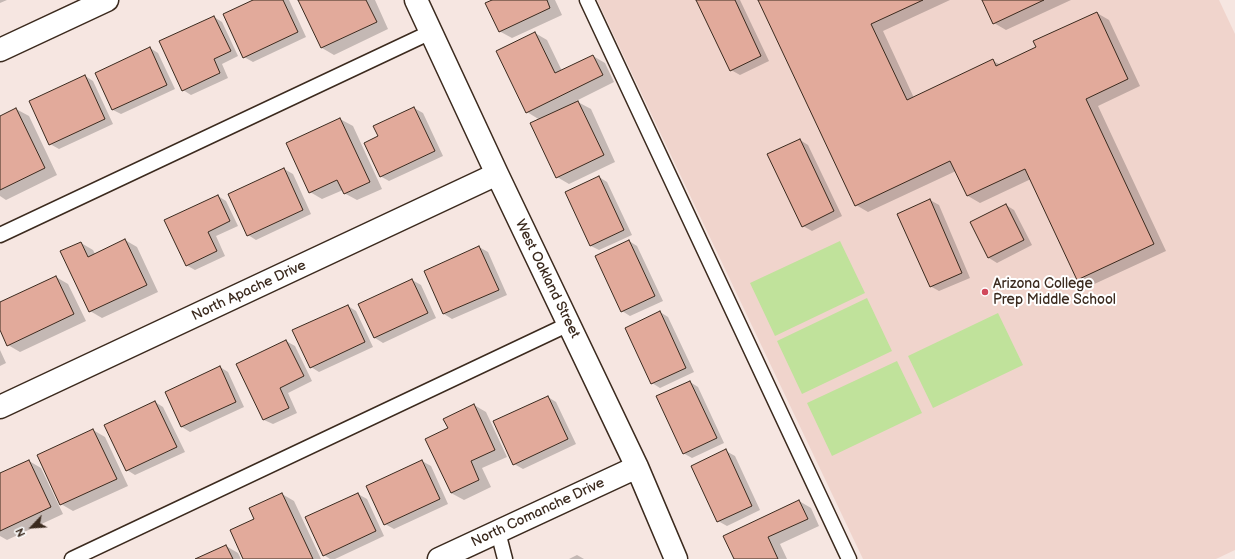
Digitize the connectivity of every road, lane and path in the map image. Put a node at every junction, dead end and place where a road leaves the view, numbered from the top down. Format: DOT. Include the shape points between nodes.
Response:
graph roads {
  1 [pos="107,0"];
  2 [pos="416,0"];
  3 [pos="587,0"];
  4 [pos="431,32"];
  5 [pos="0,50"];
  6 [pos="497,174"];
  7 [pos="0,235"];
  8 [pos="569,324"];
  9 [pos="0,408"];
  10 [pos="637,467"];
  11 [pos="498,532"];
  12 [pos="72,559"];
  13 [pos="439,559"];
  14 [pos="505,559"];
  15 [pos="676,559"];
  16 [pos="849,559"];
  1 -- 5 [label="street"];
  2 -- 4 [label="street, West Oakland Street"];
  3 -- 16 [label="lane"];
  4 -- 6 [label="street, West Oakland Street"];
  4 -- 7 [label="lane"];
  6 -- 8 [label="street, West Oakland Street"];
  6 -- 9 [label="street, North Apache Drive"];
  8 -- 10 [label="street, West Oakland Street"];
  8 -- 12 [label="lane"];
  10 -- 11 [label="street, North Comanche Drive"];
  10 -- 15 [label="street, West Oakland Street"];
  11 -- 13 [label="street, North Comanche Drive"];
  11 -- 14 [label="lane"];
}
